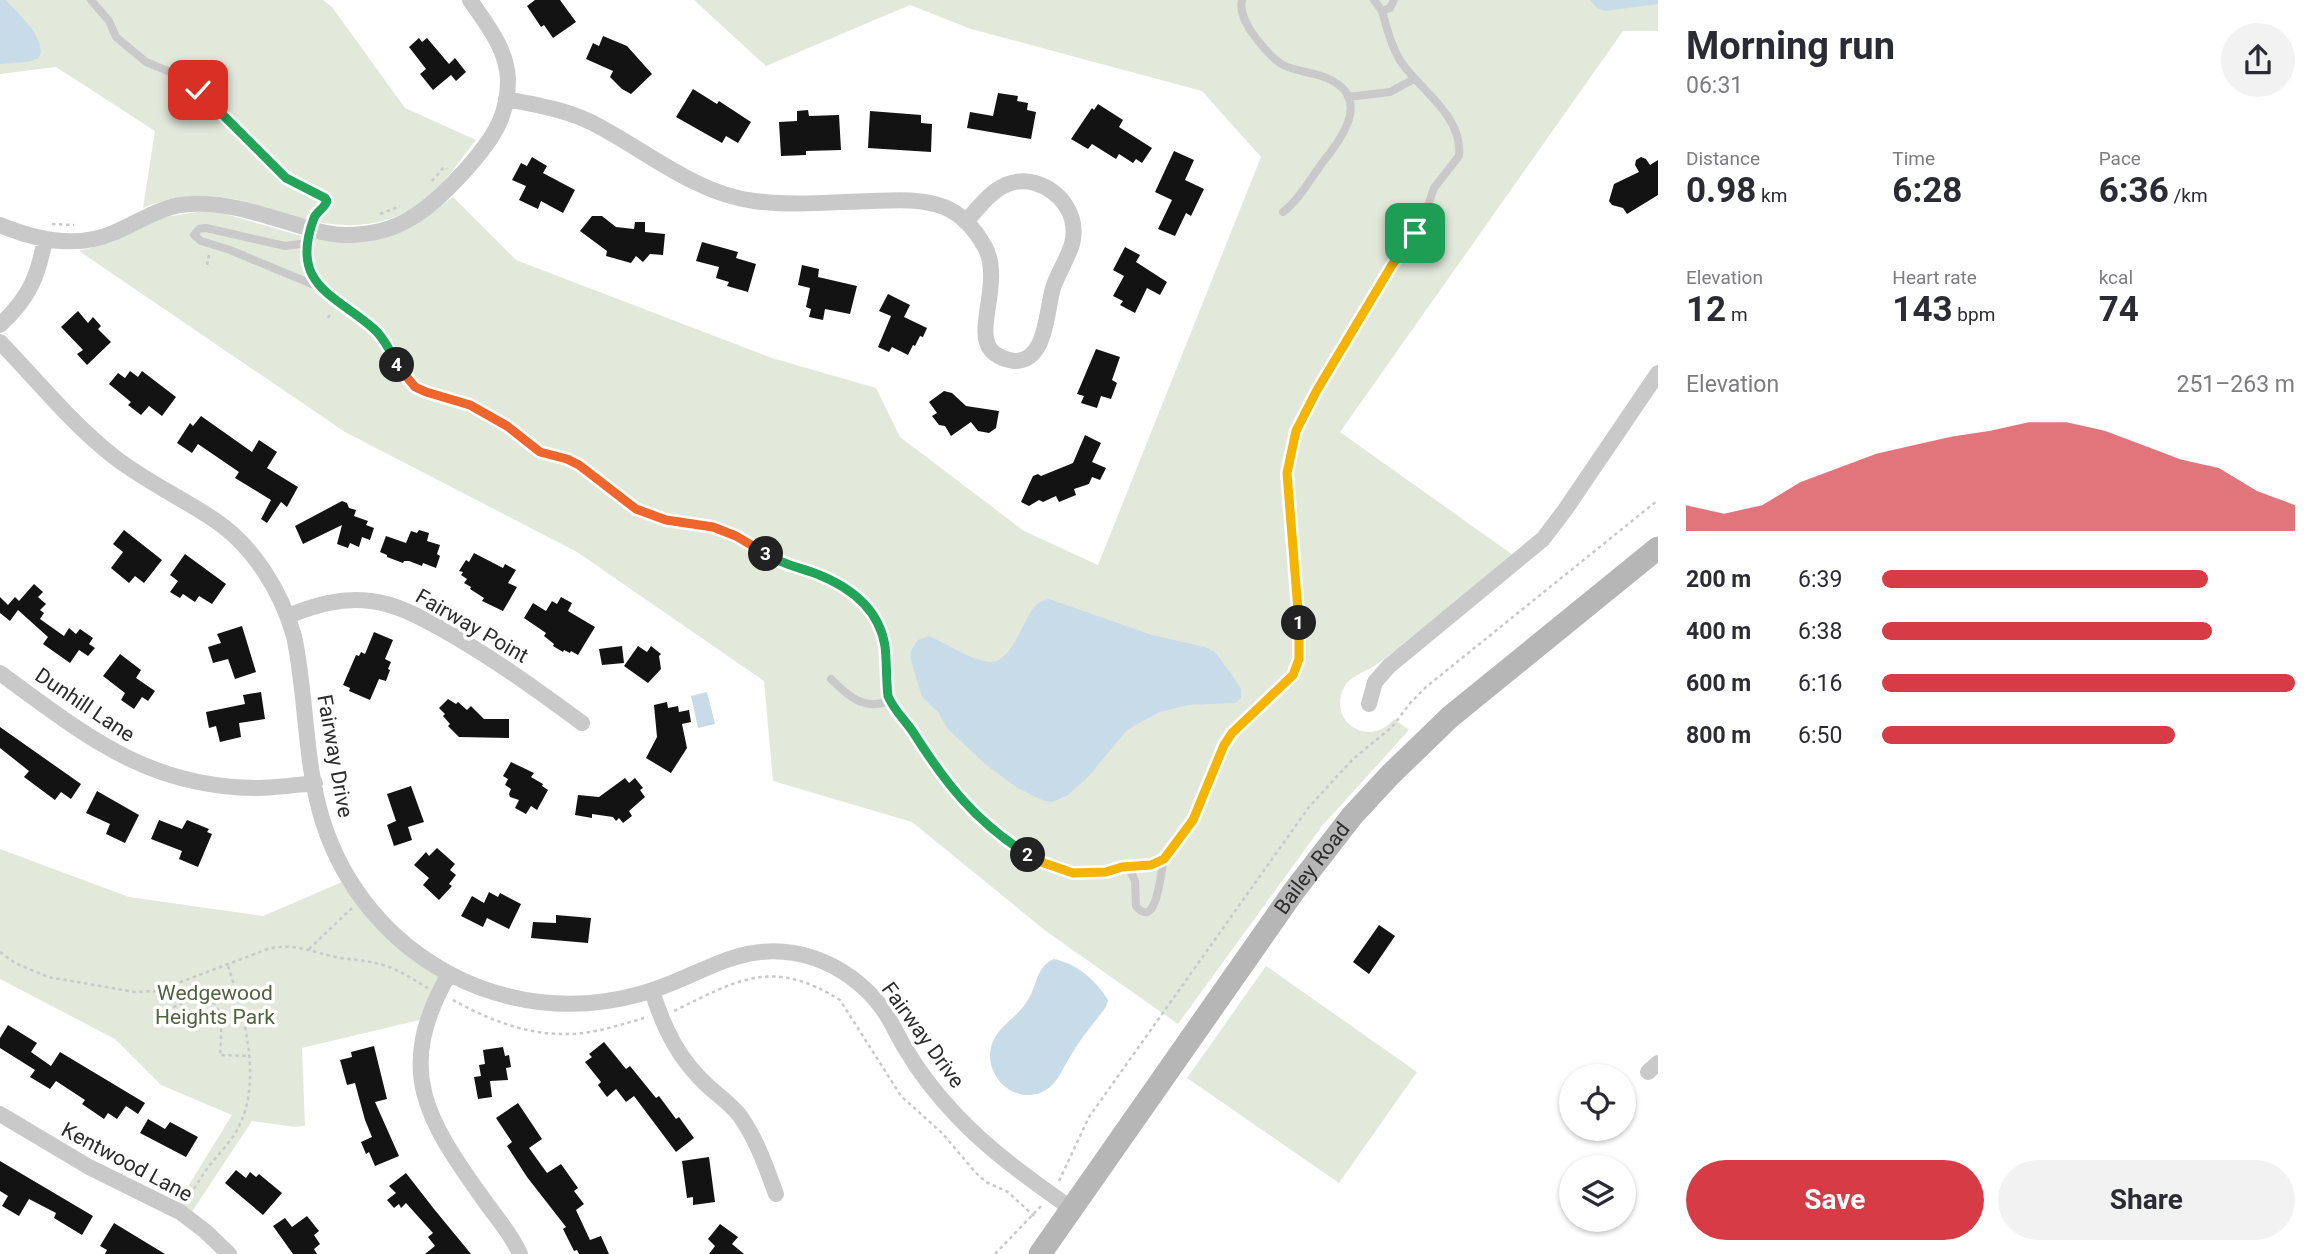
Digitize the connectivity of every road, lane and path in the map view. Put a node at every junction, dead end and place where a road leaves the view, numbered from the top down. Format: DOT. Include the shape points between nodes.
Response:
graph roads {
  1 [pos="91,0"];
  2 [pos="470,0"];
  3 [pos="1242,0"];
  4 [pos="1374,0"];
  5 [pos="1394,0"];
  6 [pos="1382,11"];
  7 [pos="1414,79"];
  8 [pos="1348,97"];
  9 [pos="506,99"];
  10 [pos="1283,212"];
  11 [pos="966,222"];
  12 [pos="0,225"];
  13 [pos="310,236"];
  14 [pos="45,239"];
  15 [pos="320,288"];
  16 [pos="0,325"];
  17 [pos="0,342"];
  18 [pos="1658,373"];
  19 [pos="1658,548"];
  20 [pos="288,616"];
  21 [pos="0,673"];
  22 [pos="831,679"];
  23 [pos="890,701"];
  24 [pos="1369,704"];
  25 [pos="582,723"];
  26 [pos="315,783"];
  27 [pos="1164,859"];
  28 [pos="1128,866"];
  29 [pos="353,908"];
  30 [pos="309,949"];
  31 [pos="0,952"];
  32 [pos="227,963"];
  33 [pos="449,974"];
  34 [pos="424,986"];
  35 [pos="157,991"];
  36 [pos="652,991"];
  37 [pos="453,1000"];
  38 [pos="674,1011"];
  39 [pos="646,1018"];
  40 [pos="250,1056"];
  41 [pos="0,1114"];
  42 [pos="776,1194"];
  43 [pos="187,1201"];
  44 [pos="1072,1209"];
  45 [pos="229,1254"];
  46 [pos="520,1254"];
  47 [pos="995,1254"];
  48 [pos="1040,1254"];
  1 -- 13 [label="lane" via="117,37 146,62 185,78 279,172 325,198"];
  2 -- 9 [label="street" via="500,45 507,71"];
  3 -- 8 [label="lane" via="1243,17 1275,58 1294,69 1329,78"];
  4 -- 6 [label="lane"];
  5 -- 6 [label="lane"];
  6 -- 7 [label="lane" via="1394,49"];
  7 -- 8 [label="lane" via="1390,92"];
  7 -- 27 [label="lane" via="1450,120 1459,156 1434,188 1423,219 1296,431 1287,473 1299,621 1297,667 1232,733 1193,820"];
  8 -- 10 [label="lane" via="1349,123 1342,136 1294,204"];
  9 -- 11 [label="street" via="558,110 600,126 698,183 751,201 915,201 946,208"];
  9 -- 13 [label="street" via="501,119 485,144 441,196 412,218 360,234"];
  11 -- 11 [label="street" via="987,251 991,266 985,339 990,349 1008,360 1028,358 1040,345 1053,289 1071,246 1074,233 1067,206 1046,186 1018,181 994,191"];
  12 -- 14 [label="street"];
  13 -- 14 [label="street" via="233,206 210,204 173,205 92,239 72,243"];
  13 -- 15 [label="lane" via="308,262"];
  13 -- 15 [label="lane" via="285,246 206,228 194,235"];
  14 -- 16 [label="street" via="35,281 22,303"];
  15 -- 23 [label="lane" via="381,336 415,387 491,416 540,452 579,465 649,515 713,527 780,563 826,578 856,595 881,631"];
  17 -- 20 [label="street, Fairway Drive" via="113,456 236,538 274,586"];
  18 -- 24 [label="street" via="1543,539 1389,666 1375,682"];
  19 -- 44 [label="main road, Bailey Road" via="1450,717 1372,794 1294,891"];
  20 -- 25 [label="street, Fairway Point" via="346,600 397,607 494,660"];
  20 -- 26 [label="street, Fairway Drive" via="300,663"];
  21 -- 26 [label="street, Dunhill Lane" via="105,748 141,766 179,779 257,788"];
  22 -- 23 [label="lane" via="860,703"];
  23 -- 28 [label="lane" via="961,798 1010,843 1038,861 1073,873"];
  26 -- 33 [label="street, Fairway Drive" via="333,848 363,899 400,940"];
  27 -- 28 [label="lane"];
  27 -- 28 [label="lane" via="1156,903 1147,912 1136,906 1135,881"];
  29 -- 30 [label="path"];
  30 -- 32 [label="path" via="279,946"];
  30 -- 34 [label="path" via="374,962"];
  31 -- 35 [label="path" via="32,971 65,982"];
  32 -- 35 [label="path"];
  32 -- 40 [label="path" via="244,1013"];
  33 -- 36 [label="street, Fairway Drive" via="537,1003 599,1003"];
  33 -- 46 [label="street" via="428,1018 422,1085 449,1152"];
  35 -- 40 [label="path" via="161,1013 198,998 212,1002 220,1013 220,1055"];
  36 -- 42 [label="street" via="679,1054 749,1129"];
  36 -- 44 [label="street, Fairway Drive" via="723,959 746,954 792,953 834,966 883,1009 919,1071 962,1122"];
  37 -- 39 [label="path" via="492,1019 560,1035"];
  38 -- 47 [label="path" via="733,983 774,975 796,978 840,1000 901,1096 986,1182 1008,1192 1034,1216"];
  40 -- 43 [label="path" via="240,1124"];
  41 -- 45 [label="street, Kentwood Lane" via="89,1167 180,1212"];
  44 -- 48 [label="main road, Bailey Road"];
}
